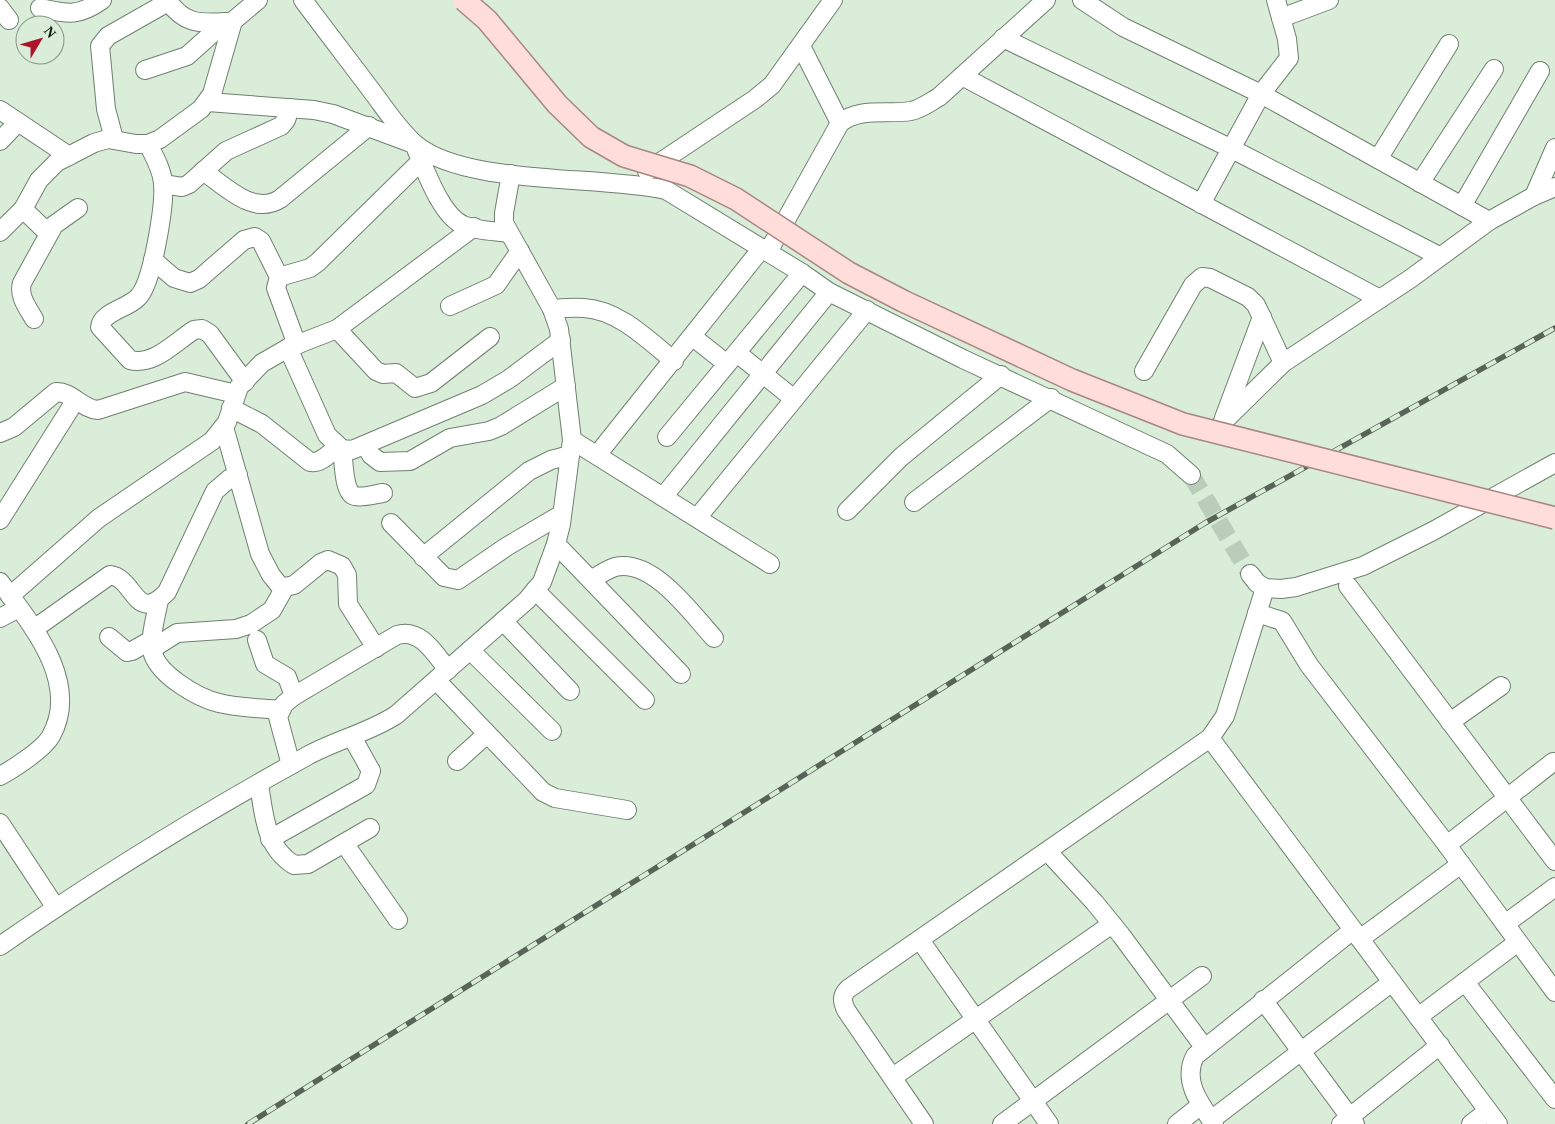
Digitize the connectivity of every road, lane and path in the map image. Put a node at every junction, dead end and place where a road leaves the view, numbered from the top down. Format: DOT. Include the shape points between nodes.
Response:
graph roads {
  1 [pos="102,0"];
  2 [pos="258,0"];
  3 [pos="303,0"];
  4 [pos="464,0"];
  5 [pos="833,0"];
  6 [pos="1046,0"];
  7 [pos="1082,0"];
  8 [pos="1276,0"];
  9 [pos="1329,0"];
  10 [pos="167,1"];
  11 [pos="40,8"];
  12 [pos="1281,18"];
  13 [pos="229,22"];
  14 [pos="1003,38"];
  15 [pos="1450,44"];
  16 [pos="801,46"];
  17 [pos="1494,69"];
  18 [pos="144,70"];
  19 [pos="1540,71"];
  20 [pos="962,76"];
  21 [pos="1261,94"];
  22 [pos="208,102"];
  23 [pos="290,108"];
  24 [pos="0,110"];
  25 [pos="18,122"];
  26 [pos="840,124"];
  27 [pos="369,126"];
  28 [pos="114,139"];
  29 [pos="0,141"];
  30 [pos="148,144"];
  31 [pos="414,144"];
  32 [pos="1230,148"];
  33 [pos="1555,148"];
  34 [pos="69,156"];
  35 [pos="1378,159"];
  36 [pos="422,160"];
  37 [pos="203,171"];
  38 [pos="511,174"];
  39 [pos="1420,183"];
  40 [pos="163,184"];
  41 [pos="627,184"];
  42 [pos="1555,187"];
  43 [pos="1534,196"];
  44 [pos="1201,204"];
  45 [pos="1462,206"];
  46 [pos="78,208"];
  47 [pos="23,209"];
  48 [pos="1489,221"];
  49 [pos="474,227"];
  50 [pos="0,232"];
  51 [pos="48,233"];
  52 [pos="509,233"];
  53 [pos="765,250"];
  54 [pos="520,251"];
  55 [pos="1439,256"];
  56 [pos="153,260"];
  57 [pos="802,273"];
  58 [pos="278,278"];
  59 [pos="829,292"];
  60 [pos="1380,299"];
  61 [pos="450,306"];
  62 [pos="552,309"];
  63 [pos="867,310"];
  64 [pos="1262,317"];
  65 [pos="34,319"];
  66 [pos="337,329"];
  67 [pos="490,336"];
  68 [pos="694,337"];
  69 [pos="561,340"];
  70 [pos="292,347"];
  71 [pos="732,359"];
  72 [pos="674,361"];
  73 [pos="1283,363"];
  74 [pos="1144,371"];
  75 [pos="763,375"];
  76 [pos="1000,375"];
  77 [pos="431,383"];
  78 [pos="566,386"];
  79 [pos="237,394"];
  80 [pos="1051,398"];
  81 [pos="794,399"];
  82 [pos="75,401"];
  83 [pos="438,414"];
  84 [pos="224,427"];
  85 [pos="0,432"];
  86 [pos="667,437"];
  87 [pos="366,446"];
  88 [pos="340,448"];
  89 [pos="571,448"];
  90 [pos="597,455"];
  91 [pos="1555,463"];
  92 [pos="238,475"];
  93 [pos="1191,475"];
  94 [pos="383,493"];
  95 [pos="663,497"];
  96 [pos="914,502"];
  97 [pos="847,511"];
  98 [pos="562,514"];
  99 [pos="697,518"];
  100 [pos="1555,518"];
  101 [pos="0,520"];
  102 [pos="391,523"];
  103 [pos="556,544"];
  104 [pos="423,557"];
  105 [pos="770,564"];
  106 [pos="1250,574"];
  107 [pos="591,580"];
  108 [pos="1348,586"];
  109 [pos="285,587"];
  110 [pos="1265,588"];
  111 [pos="535,590"];
  112 [pos="10,596"];
  113 [pos="159,600"];
  114 [pos="1257,613"];
  115 [pos="0,618"];
  116 [pos="503,621"];
  117 [pos="34,629"];
  118 [pos="109,637"];
  119 [pos="714,638"];
  120 [pos="257,640"];
  121 [pos="152,644"];
  122 [pos="376,648"];
  123 [pos="470,650"];
  124 [pos="681,674"];
  125 [pos="442,675"];
  126 [pos="1501,686"];
  127 [pos="570,691"];
  128 [pos="294,696"];
  129 [pos="645,700"];
  130 [pos="280,710"];
  131 [pos="1450,722"];
  132 [pos="552,731"];
  133 [pos="487,734"];
  134 [pos="352,737"];
  135 [pos="1210,738"];
  136 [pos="457,761"];
  137 [pos="1552,762"];
  138 [pos="291,765"];
  139 [pos="0,776"];
  140 [pos="259,784"];
  141 [pos="1507,798"];
  142 [pos="627,810"];
  143 [pos="0,823"];
  144 [pos="370,828"];
  145 [pos="270,839"];
  146 [pos="344,843"];
  147 [pos="1447,845"];
  148 [pos="1048,852"];
  149 [pos="1555,861"];
  150 [pos="1461,864"];
  151 [pos="1555,887"];
  152 [pos="56,908"];
  153 [pos="398,920"];
  154 [pos="1112,924"];
  155 [pos="1505,924"];
  156 [pos="1357,935"];
  157 [pos="920,940"];
  158 [pos="1518,942"];
  159 [pos="0,946"];
  160 [pos="1202,976"];
  161 [pos="1392,982"];
  162 [pos="1465,982"];
  163 [pos="1555,992"];
  164 [pos="1169,1000"];
  165 [pos="1263,1000"];
  166 [pos="1418,1017"];
  167 [pos="976,1020"];
  168 [pos="1440,1045"];
  169 [pos="1204,1047"];
  170 [pos="1301,1052"];
  171 [pos="893,1077"];
  172 [pos="1555,1099"];
  173 [pos="1033,1102"];
  174 [pos="1201,1105"];
  175 [pos="1493,1117"];
  176 [pos="1213,1122"];
  177 [pos="1348,1122"];
  178 [pos="924,1124"];
  179 [pos="1002,1124"];
  180 [pos="1049,1124"];
  181 [pos="1177,1124"];
  182 [pos="1471,1124"];
  1 -- 11 [label="street" via="80,13"];
  2 -- 13 [label="street"];
  3 -- 31 [label="street"];
  4 -- 100 [label="main road, bridge" via="488,20 557,104 591,137 624,156 690,176 736,199 849,273 903,300 1072,380 1183,424"];
  5 -- 16 [label="street"];
  6 -- 14 [label="street"];
  7 -- 21 [label="street" via="1123,26"];
  8 -- 12 [label="street"];
  9 -- 12 [label="street"];
  10 -- 13 [label="street" via="182,17 191,21"];
  10 -- 28 [label="street" via="108,36 100,46 106,109"];
  12 -- 21 [label="street" via="1288,58"];
  13 -- 18 [label="street" via="187,56"];
  13 -- 22 [label="street"];
  14 -- 20 [label="street"];
  14 -- 32 [label="street"];
  15 -- 35 [label="street"];
  16 -- 26 [label="street"];
  16 -- 41 [label="street" via="772,85 755,99"];
  17 -- 39 [label="street"];
  19 -- 45 [label="street"];
  20 -- 26 [label="street" via="925,106 912,111 857,114"];
  20 -- 44 [label="street"];
  21 -- 32 [label="street"];
  21 -- 35 [label="street"];
  22 -- 23 [label="street"];
  22 -- 30 [label="street" via="160,139"];
  23 -- 27 [label="street" via="333,114"];
  23 -- 37 [label="street" via="286,120 275,131 226,151"];
  24 -- 25 [label="street"];
  25 -- 29 [label="street"];
  25 -- 34 [label="street"];
  26 -- 53 [label="street"];
  27 -- 31 [label="street"];
  27 -- 37 [label="street" via="280,199 266,205 248,201"];
  28 -- 30 [label="street"];
  28 -- 34 [label="street" via="94,143"];
  30 -- 40 [label="street"];
  31 -- 36 [label="street"];
  31 -- 38 [label="street" via="452,163"];
  32 -- 44 [label="street"];
  32 -- 55 [label="street"];
  33 -- 43 [label="street"];
  34 -- 47 [label="street" via="57,162 39,180"];
  35 -- 39 [label="street"];
  36 -- 49 [label="street" via="444,206 464,225"];
  36 -- 58 [label="street" via="318,262 310,268"];
  37 -- 40 [label="street" via="182,187"];
  38 -- 41 [label="street"];
  38 -- 52 [label="street" via="504,213"];
  39 -- 45 [label="street"];
  40 -- 56 [label="street"];
  41 -- 53 [label="street" via="666,190"];
  42 -- 43 [label="street"];
  43 -- 48 [label="street"];
  44 -- 60 [label="street"];
  45 -- 48 [label="street"];
  46 -- 51 [label="street" via="62,217"];
  47 -- 50 [label="street"];
  47 -- 51 [label="street"];
  48 -- 55 [label="street"];
  49 -- 52 [label="street"];
  49 -- 66 [label="street"];
  51 -- 65 [label="street" via="20,290"];
  52 -- 54 [label="street"];
  53 -- 57 [label="street"];
  53 -- 68 [label="street"];
  54 -- 61 [label="street" via="496,285"];
  54 -- 62 [label="street"];
  55 -- 60 [label="street"];
  56 -- 58 [label="street" via="174,278 190,283 244,240 255,237 261,241"];
  56 -- 79 [label="street" via="140,296 101,322 104,334 136,362 151,359 194,330 202,329 210,334"];
  57 -- 59 [label="street"];
  57 -- 71 [label="street"];
  58 -- 70 [label="street" via="276,288"];
  59 -- 63 [label="street"];
  59 -- 75 [label="street"];
  60 -- 73 [label="street"];
  62 -- 69 [label="street"];
  62 -- 72 [label="street" via="585,308 608,314 627,324"];
  63 -- 76 [label="street"];
  63 -- 81 [label="street"];
  64 -- 73 [label="street"];
  64 -- 73 [label="street" via="1222,423"];
  64 -- 74 [label="street" via="1248,297 1210,278 1198,279"];
  66 -- 70 [label="street"];
  66 -- 77 [label="street" via="376,371 396,373 415,388"];
  67 -- 77 [label="street"];
  68 -- 71 [label="street"];
  68 -- 72 [label="street"];
  69 -- 78 [label="street"];
  69 -- 83 [label="street" via="495,388"];
  70 -- 79 [label="street" via="262,363"];
  70 -- 88 [label="street" via="327,435"];
  71 -- 75 [label="street"];
  71 -- 86 [label="street"];
  72 -- 90 [label="street"];
  75 -- 81 [label="street"];
  75 -- 95 [label="street"];
  76 -- 80 [label="street"];
  76 -- 97 [label="street" via="901,457"];
  77 -- 83 [label="street"];
  78 -- 87 [label="street" via="489,431 450,438 410,461 380,462"];
  78 -- 89 [label="street"];
  79 -- 82 [label="street" via="185,382 98,410"];
  79 -- 84 [label="street"];
  79 -- 88 [label="street" via="262,424 310,462 315,463"];
  80 -- 93 [label="street" via="1167,454"];
  80 -- 96 [label="street"];
  81 -- 99 [label="street"];
  82 -- 85 [label="street" via="56,392 9,431"];
  82 -- 101 [label="street"];
  83 -- 87 [label="street"];
  84 -- 92 [label="street"];
  84 -- 112 [label="street" via="212,442 99,518"];
  87 -- 88 [label="street" via="352,450"];
  88 -- 94 [label="street" via="346,487 351,494"];
  89 -- 90 [label="street"];
  89 -- 98 [label="street"];
  89 -- 104 [label="street" via="529,471"];
  90 -- 95 [label="street"];
  91 -- 110 [label="street" via="1363,566 1296,587"];
  92 -- 109 [label="street" via="264,565 279,585"];
  92 -- 113 [label="street" via="215,491 167,592"];
  95 -- 99 [label="street"];
  98 -- 103 [label="street"];
  98 -- 104 [label="street" via="458,580 444,577"];
  99 -- 105 [label="street"];
  102 -- 104 [label="street"];
  103 -- 107 [label="street"];
  103 -- 111 [label="street" via="550,565"];
  106 -- 110 [label="street"];
  107 -- 119 [label="street" via="616,567 642,570 673,592"];
  107 -- 124 [label="street"];
  108 -- 131 [label="street"];
  109 -- 121 [label="street" via="272,610 250,624 236,629 177,633"];
  109 -- 122 [label="street" via="294,585 328,560 342,566 347,575 348,604"];
  110 -- 114 [label="street"];
  111 -- 116 [label="street"];
  111 -- 129 [label="street"];
  112 -- 115 [label="street"];
  112 -- 117 [label="street"];
  113 -- 117 [label="street" via="149,604 142,602 122,580 110,575"];
  113 -- 121 [label="street"];
  114 -- 135 [label="street" via="1225,716"];
  114 -- 147 [label="street" via="1282,622 1309,665"];
  116 -- 123 [label="street"];
  116 -- 127 [label="street"];
  117 -- 139 [label="street" via="50,656 61,712 51,738"];
  118 -- 121 [label="street" via="127,652"];
  120 -- 128 [label="street" via="265,664 287,677"];
  121 -- 130 [label="street" via="162,668 203,698 235,706"];
  122 -- 125 [label="street" via="405,632 414,634 422,639"];
  122 -- 128 [label="street"];
  123 -- 125 [label="street"];
  123 -- 132 [label="street"];
  125 -- 133 [label="street"];
  125 -- 134 [label="street" via="396,715 378,727"];
  126 -- 131 [label="street"];
  128 -- 130 [label="street"];
  130 -- 138 [label="street" via="278,717"];
  131 -- 141 [label="street"];
  133 -- 136 [label="street"];
  133 -- 142 [label="street" via="532,782 555,798"];
  134 -- 138 [label="street" via="324,747"];
  134 -- 145 [label="street" via="371,772 366,785"];
  135 -- 148 [label="street"];
  135 -- 156 [label="street"];
  137 -- 141 [label="street"];
  138 -- 140 [label="street"];
  140 -- 145 [label="street"];
  140 -- 152 [label="street" via="127,861"];
  141 -- 147 [label="street"];
  141 -- 149 [label="street"];
  143 -- 152 [label="street"];
  144 -- 146 [label="street"];
  145 -- 146 [label="street" via="294,865 308,864"];
  146 -- 153 [label="street"];
  147 -- 150 [label="street"];
  148 -- 154 [label="street"];
  148 -- 157 [label="street"];
  150 -- 155 [label="street"];
  150 -- 156 [label="street"];
  151 -- 155 [label="street"];
  152 -- 159 [label="street"];
  154 -- 164 [label="street"];
  154 -- 167 [label="street"];
  155 -- 158 [label="street"];
  156 -- 161 [label="street"];
  156 -- 165 [label="street"];
  157 -- 167 [label="street"];
  157 -- 171 [label="street" via="843,995 846,1010"];
  158 -- 162 [label="street"];
  158 -- 163 [label="street"];
  160 -- 164 [label="street"];
  161 -- 166 [label="street"];
  161 -- 170 [label="street"];
  162 -- 166 [label="street"];
  162 -- 172 [label="street"];
  164 -- 169 [label="street"];
  164 -- 173 [label="street"];
  165 -- 169 [label="street"];
  165 -- 170 [label="street"];
  166 -- 168 [label="street"];
  167 -- 171 [label="street"];
  167 -- 173 [label="street"];
  168 -- 175 [label="street"];
  168 -- 177 [label="street"];
  169 -- 174 [label="street" via="1190,1066 1190,1081"];
  170 -- 176 [label="street"];
  170 -- 177 [label="street"];
  171 -- 178 [label="street"];
  173 -- 179 [label="street"];
  173 -- 180 [label="street"];
  174 -- 176 [label="street"];
  174 -- 181 [label="street"];
  175 -- 182 [label="street"];
}
